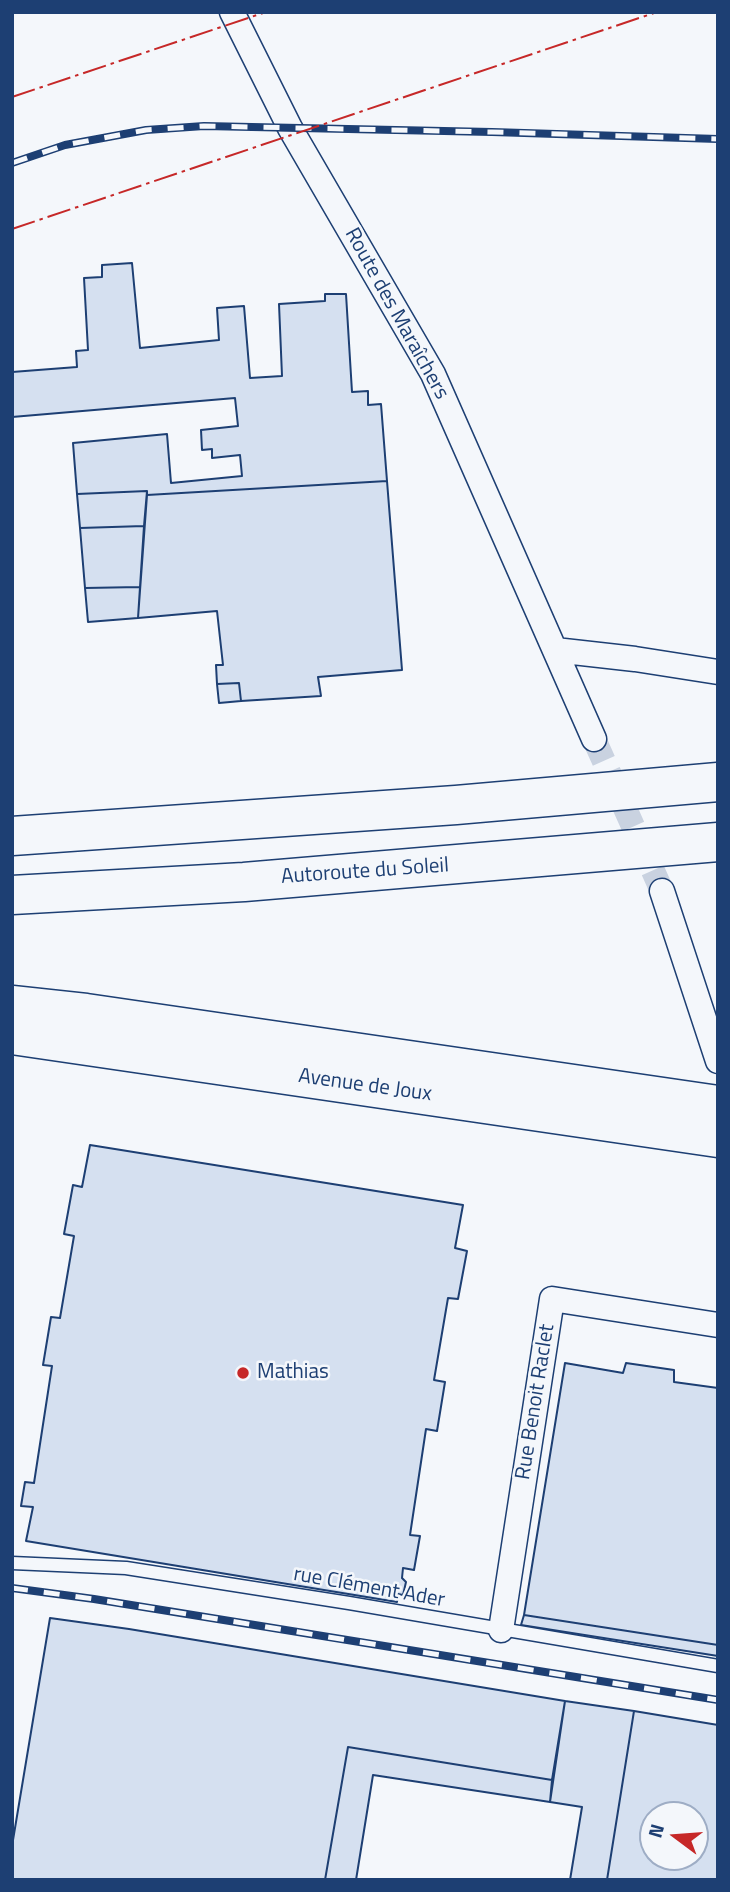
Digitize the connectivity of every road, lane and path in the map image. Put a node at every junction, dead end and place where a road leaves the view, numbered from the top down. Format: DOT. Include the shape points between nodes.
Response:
graph roads {
  1 [pos="232,12"];
  2 [pos="555,650"];
  3 [pos="718,673"];
  4 [pos="594,739"];
  5 [pos="718,782"];
  6 [pos="12,836"];
  7 [pos="718,842"];
  8 [pos="662,891"];
  9 [pos="12,895"];
  10 [pos="12,1005"];
  11 [pos="12,1035"];
  12 [pos="718,1061"];
  13 [pos="365,1070"];
  14 [pos="718,1105"];
  15 [pos="718,1138"];
  16 [pos="718,1325"];
  17 [pos="12,1563"];
  18 [pos="501,1630"];
  19 [pos="718,1666"];
  1 -- 2 [label="street, Route des Maraîchers" via="290,128 433,374"];
  2 -- 3 [label="street"];
  2 -- 4 [label="street, Route des Maraîchers"];
  5 -- 6 [label="main road"];
  7 -- 9 [label="main road, Autoroute du Soleil" via="244,882"];
  8 -- 12 [label="street"];
  10 -- 13 [label="main road, Avenue de Joux" via="86,1013"];
  11 -- 13 [label="main road, Avenue de Joux"];
  13 -- 14 [label="main road, Avenue de Joux"];
  13 -- 15 [label="main road, Avenue de Joux"];
  16 -- 18 [label="street, Rue Benoit Raclet" via="552,1298"];
  17 -- 18 [label="lane, rue Clément Ader" via="126,1568"];
  18 -- 19 [label="lane, rue Clément Ader"];
}
